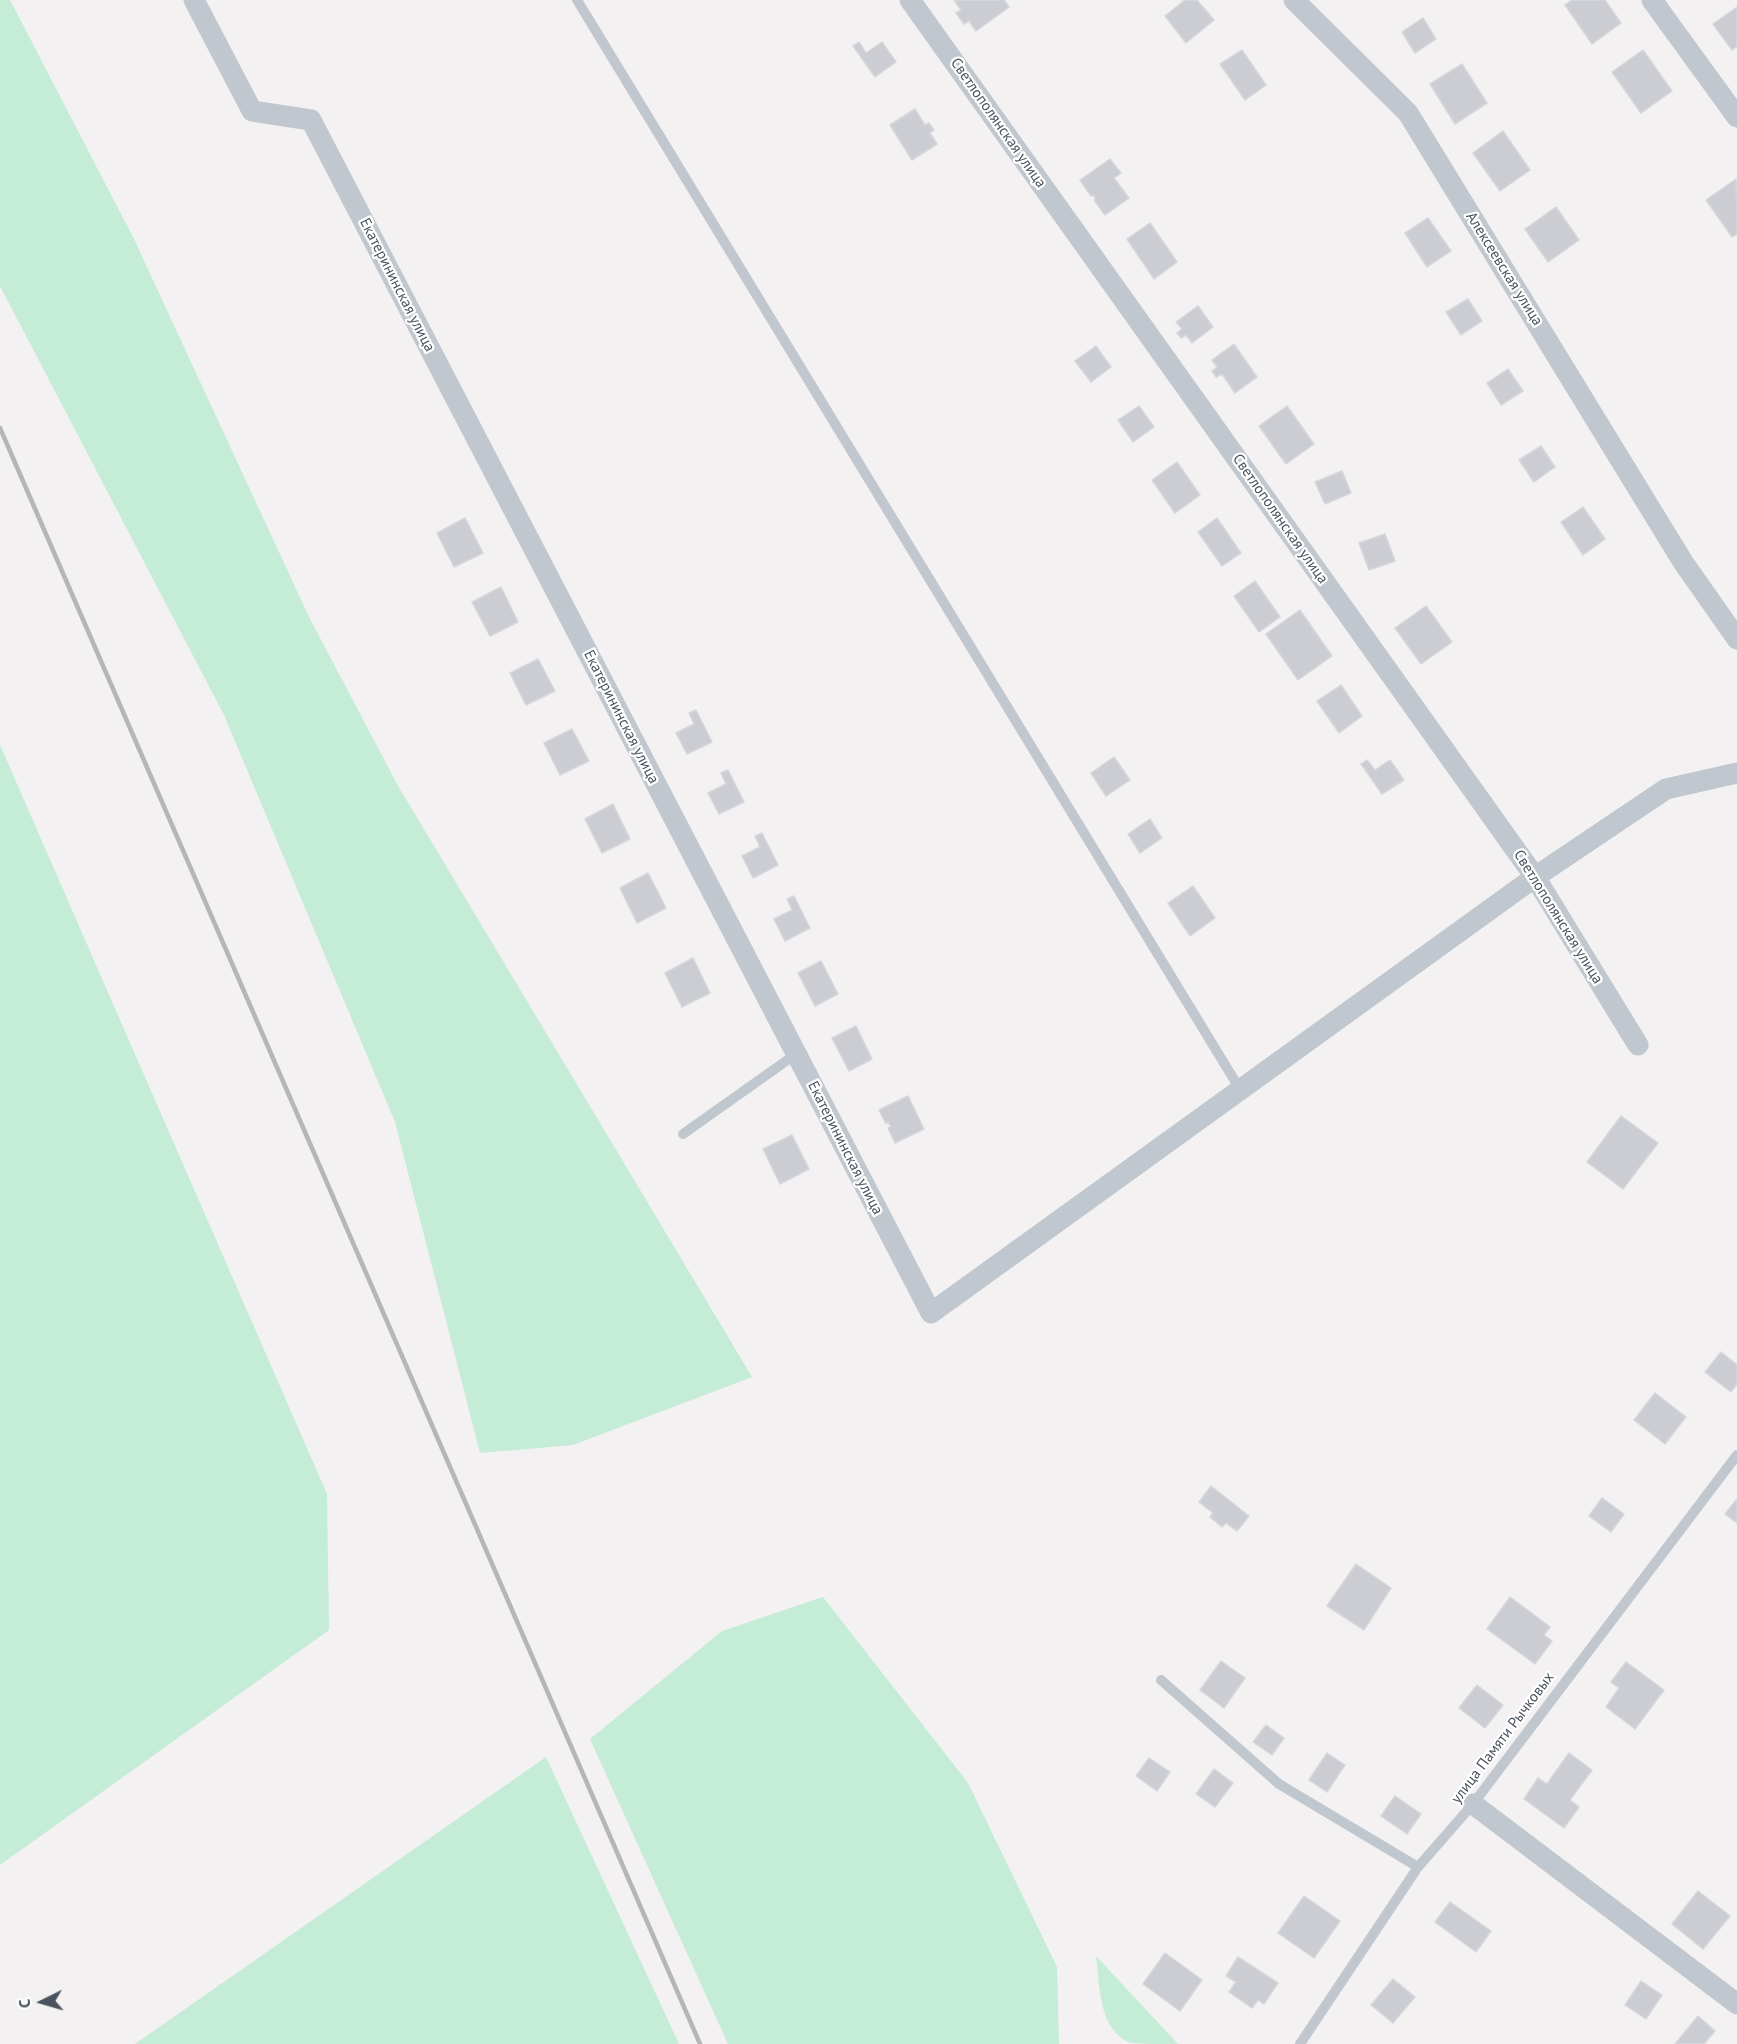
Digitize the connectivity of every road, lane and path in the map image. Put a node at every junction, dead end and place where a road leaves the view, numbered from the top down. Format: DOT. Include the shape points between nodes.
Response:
graph roads {
  1 [pos="194,0"];
  2 [pos="577,0"];
  3 [pos="910,0"];
  4 [pos="1294,0"];
  5 [pos="1652,0"];
  6 [pos="1737,117"];
  7 [pos="1737,639"];
  8 [pos="1737,773"];
  9 [pos="1535,877"];
  10 [pos="1638,1045"];
  11 [pos="796,1054"];
  12 [pos="1241,1091"];
  13 [pos="683,1134"];
  14 [pos="1737,1455"];
  15 [pos="1161,1680"];
  16 [pos="1473,1804"];
  17 [pos="1418,1867"];
  18 [pos="1737,2004"];
  19 [pos="1300,2044"];
  1 -- 11 [label="street, Екатерининская улица" via="252,111 311,120"];
  2 -- 12 [label="lane"];
  3 -- 9 [label="street, Светлополянская улица"];
  4 -- 7 [label="street, Алексеевская улица" via="1408,113 1683,562"];
  5 -- 6 [label="street"];
  8 -- 9 [label="street" via="1666,789"];
  9 -- 10 [label="street, Светлополянская улица"];
  9 -- 12 [label="street"];
  11 -- 12 [label="street, Екатерининская улица" via="931,1313"];
  11 -- 13 [label="lane"];
  14 -- 16 [label="lane, улица Памяти Рычковых"];
  15 -- 17 [label="lane" via="1279,1784"];
  16 -- 17 [label="lane, улица Памяти Рычковых"];
  16 -- 18 [label="street"];
  17 -- 19 [label="lane, улица Памяти Рычковых"];
}
